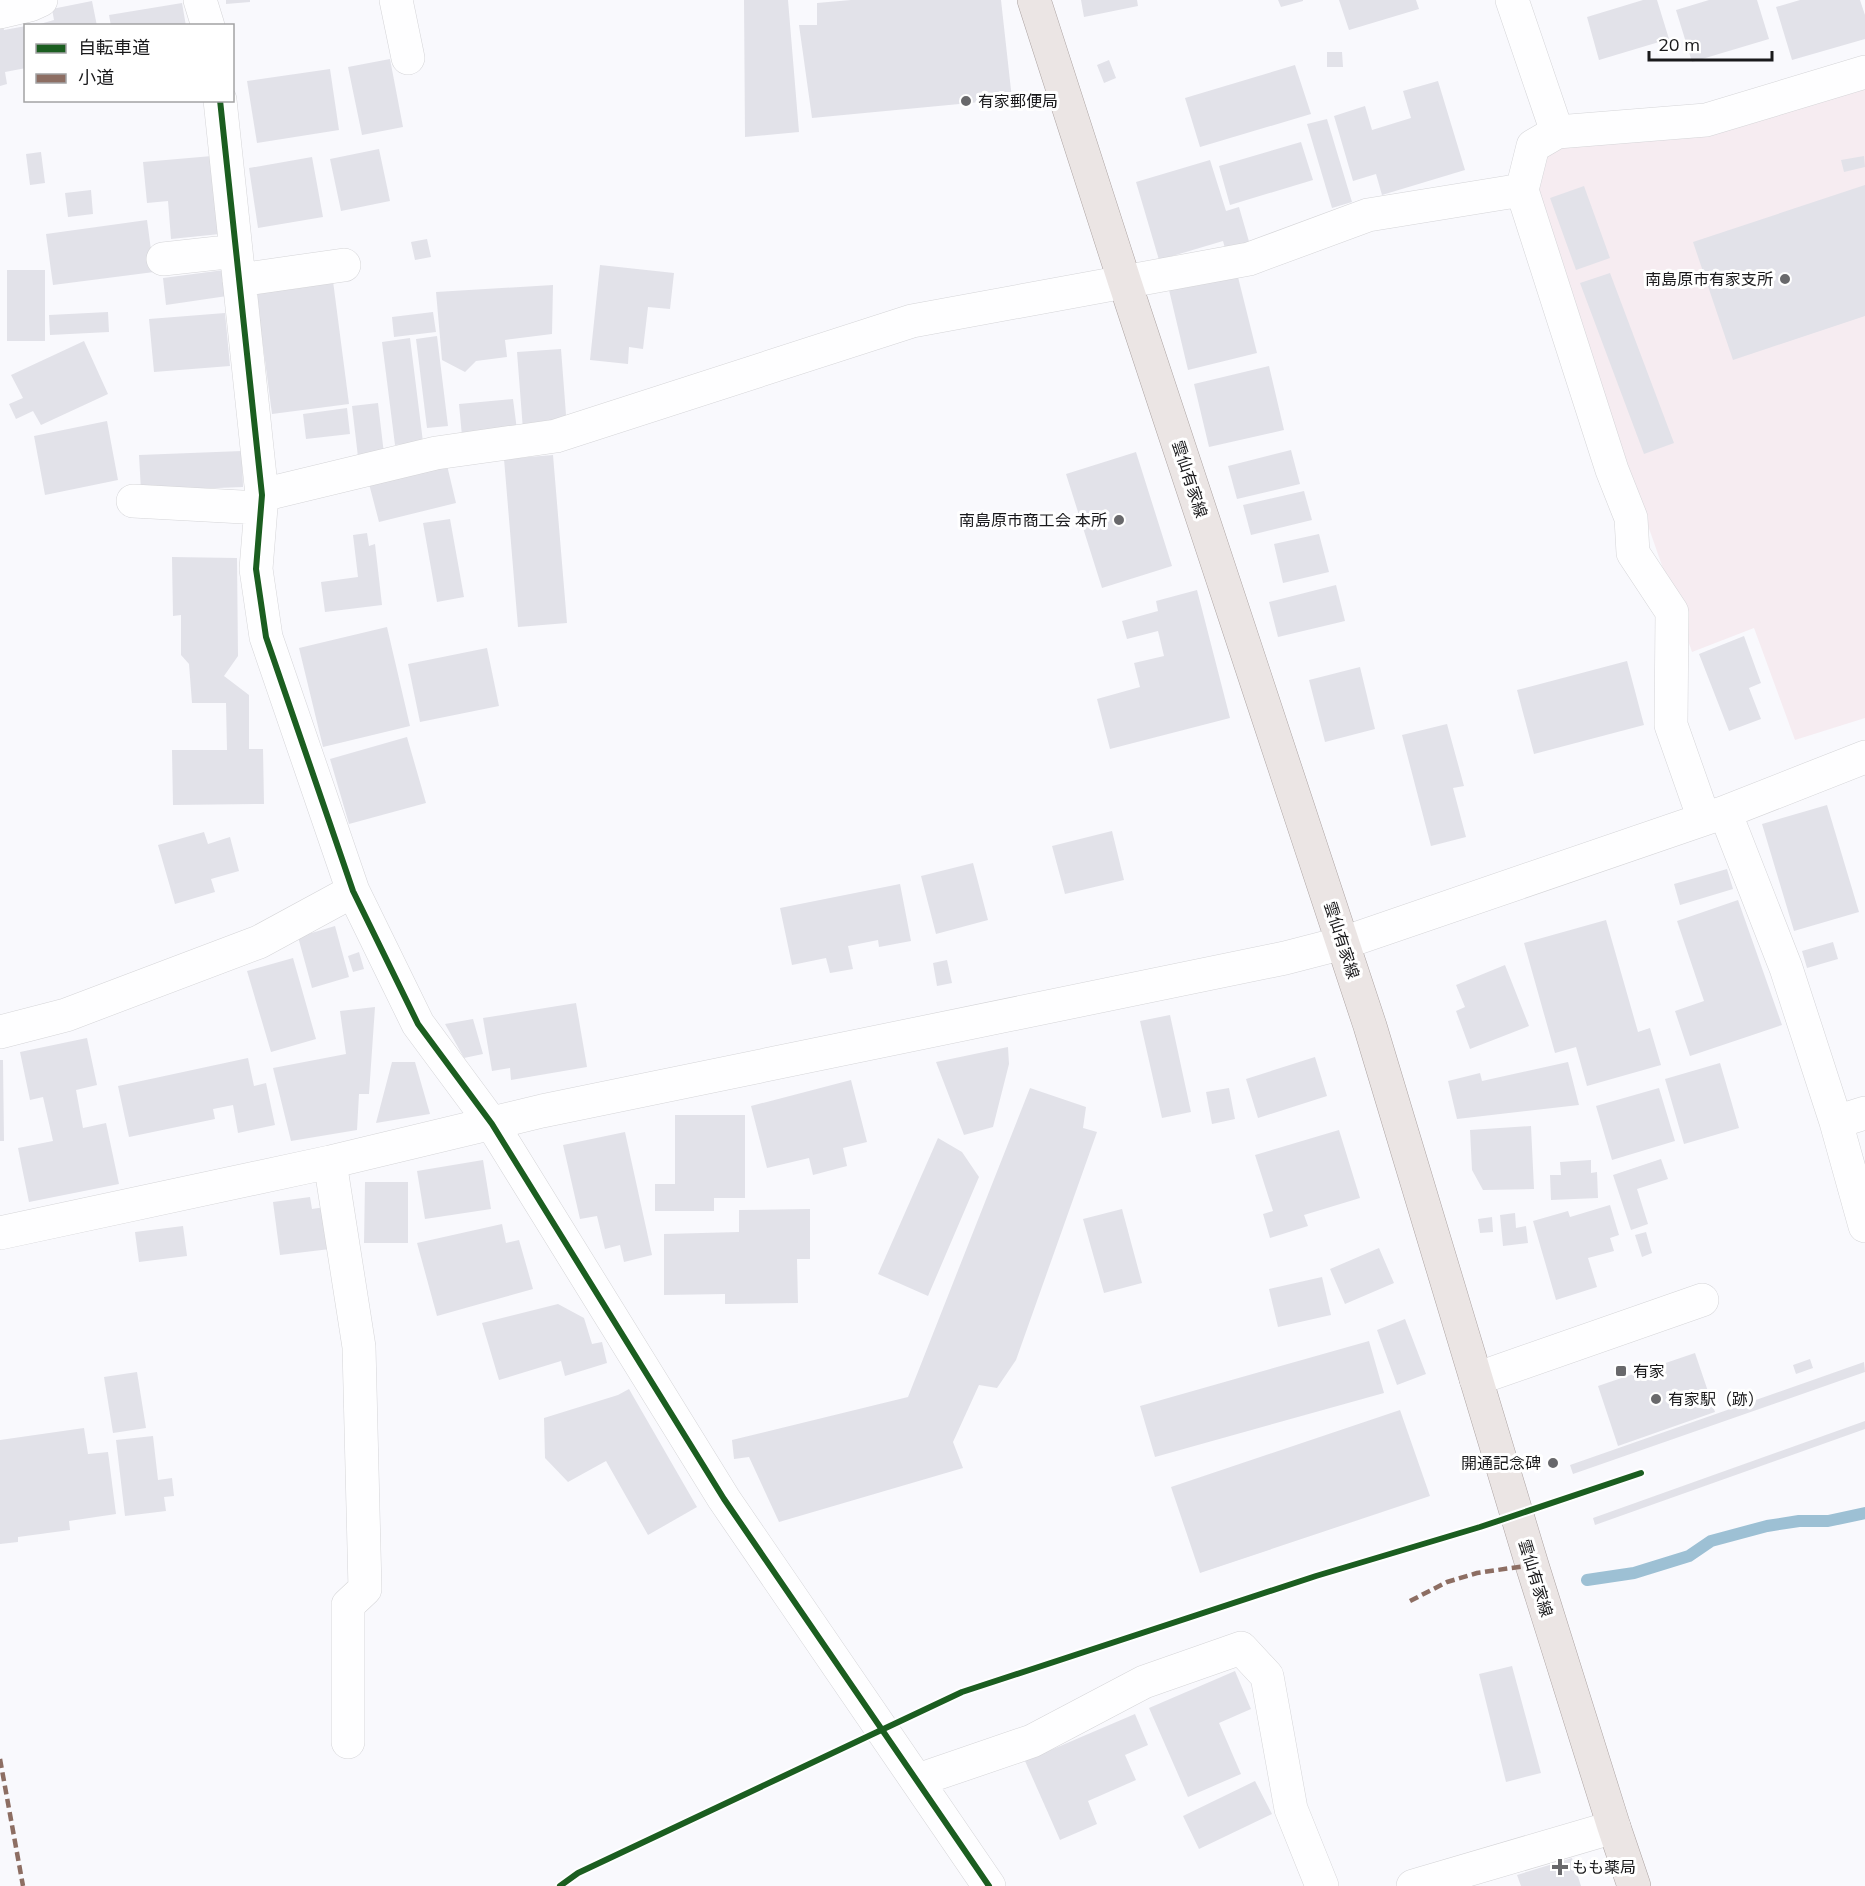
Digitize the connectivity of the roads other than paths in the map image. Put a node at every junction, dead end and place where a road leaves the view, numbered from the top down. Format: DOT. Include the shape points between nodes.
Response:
graph roads {
  1 [pos="41,0"];
  2 [pos="200,0"];
  3 [pos="396,0"];
  4 [pos="1034,0"];
  5 [pos="1512,0"];
  6 [pos="0,12"];
  7 [pos="207,24"];
  8 [pos="408,58"];
  9 [pos="1865,72"];
  10 [pos="220,102"];
  11 [pos="1557,132"];
  12 [pos="1522,190"];
  13 [pos="163,259"];
  14 [pos="237,265"];
  15 [pos="344,265"];
  16 [pos="1125,283"];
  17 [pos="133,501"];
  18 [pos="261,502"];
  19 [pos="1865,757"];
  20 [pos="1714,815"];
  21 [pos="353,891"];
  22 [pos="1343,943"];
  23 [pos="0,1032"];
  24 [pos="1851,1117"];
  25 [pos="492,1124"];
  26 [pos="330,1162"];
  27 [pos="1865,1223"];
  28 [pos="0,1233"];
  29 [pos="1702,1300"];
  30 [pos="1476,1379"];
  31 [pos="348,1742"];
  32 [pos="918,1779"];
  33 [pos="1614,1827"];
  34 [pos="989,1886"];
  35 [pos="1322,1886"];
  36 [pos="1413,1886"];
  37 [pos="1634,1886"];
  1 -- 6 [label="street"];
  2 -- 7 [label="street"];
  3 -- 8 [label="street"];
  4 -- 16 [label="main road, 雲仙有家線"];
  5 -- 11 [label="street"];
  9 -- 11 [label="street" via="1706,120"];
  10 -- 14 [label="street"];
  11 -- 12 [label="street" via="1533,146"];
  12 -- 16 [label="street" via="1368,215 1248,259"];
  12 -- 20 [label="street" via="1631,518 1633,553 1672,612 1671,724"];
  13 -- 14 [label="street"];
  14 -- 15 [label="street"];
  14 -- 18 [label="street"];
  16 -- 18 [label="street" via="912,321 556,436 436,453"];
  16 -- 22 [label="main road, 雲仙有家線"];
  17 -- 18 [label="street"];
  18 -- 21 [label="street" via="256,569 266,637"];
  19 -- 20 [label="street"];
  20 -- 22 [label="street"];
  20 -- 24 [label="street"];
  21 -- 23 [label="street" via="259,942 66,1015"];
  21 -- 25 [label="street" via="418,1024"];
  22 -- 25 [label="street"];
  22 -- 30 [label="main road, 雲仙有家線"];
  24 -- 27 [label="street"];
  25 -- 26 [label="street"];
  25 -- 32 [label="street" via="724,1499"];
  26 -- 28 [label="street"];
  26 -- 31 [label="street" via="359,1347 365,1589 348,1605"];
  29 -- 30 [label="street"];
  30 -- 33 [label="main road, 雲仙有家線"];
  32 -- 34 [label="street"];
  32 -- 35 [label="street" via="1032,1741 1144,1682 1241,1648 1267,1676 1291,1809"];
  33 -- 36 [label="street"];
  33 -- 37 [label="main road, 雲仙有家線"];
}
